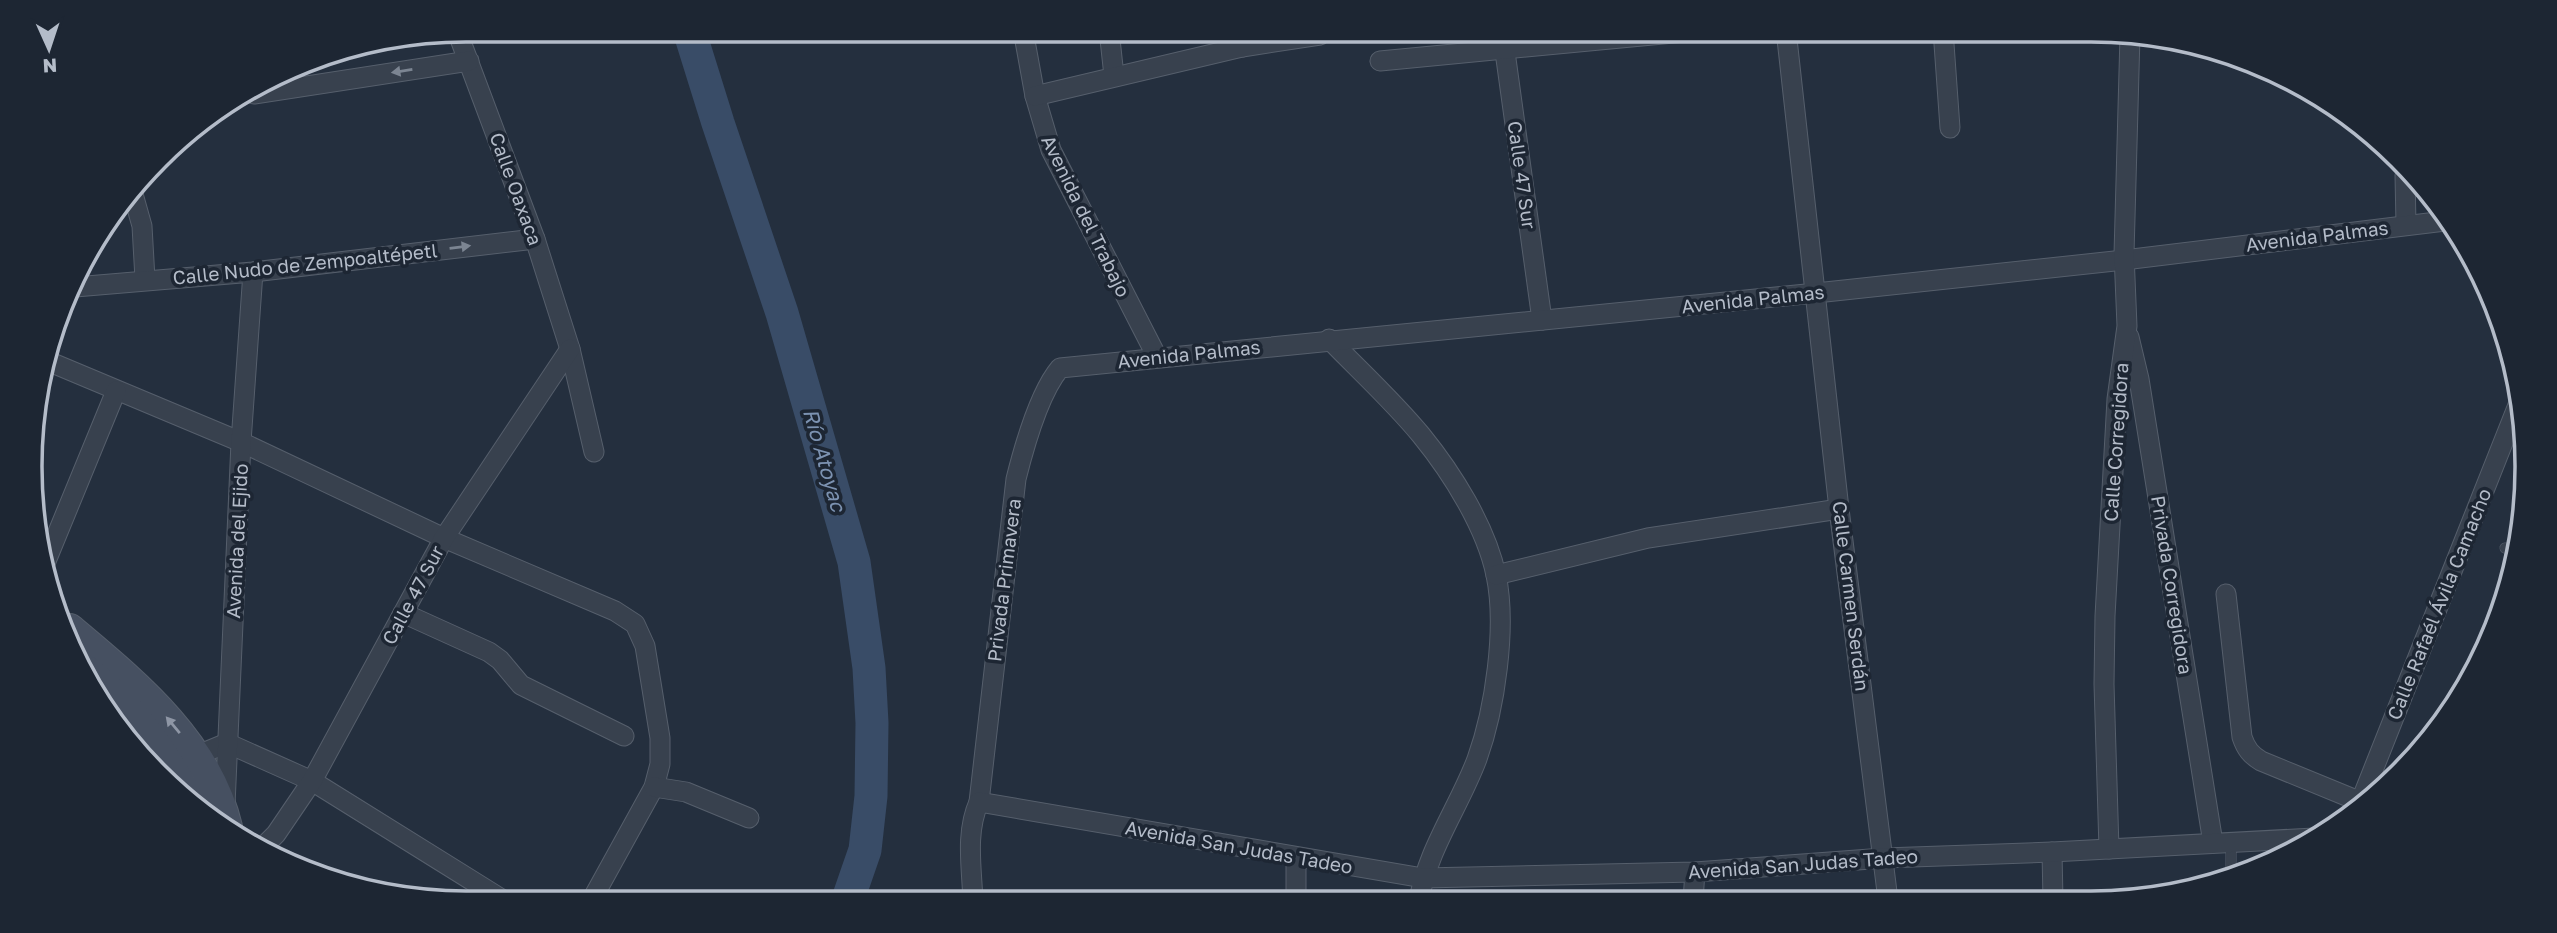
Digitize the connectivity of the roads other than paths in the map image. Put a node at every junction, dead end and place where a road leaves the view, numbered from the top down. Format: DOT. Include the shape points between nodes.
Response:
graph roads {
  1 [pos="461,42"];
  2 [pos="1025,42"];
  3 [pos="1111,42"];
  4 [pos="1226,42"];
  5 [pos="1503,42"];
  6 [pos="1584,42"];
  7 [pos="1787,42"];
  8 [pos="1944,42"];
  9 [pos="2130,44"];
  10 [pos="1504,50"];
  11 [pos="469,61"];
  12 [pos="1380,61"];
  13 [pos="1114,76"];
  14 [pos="268,92"];
  15 [pos="1035,96"];
  16 [pos="1950,128"];
  17 [pos="2405,182"];
  18 [pos="135,202"];
  19 [pos="2437,222"];
  20 [pos="2406,225"];
  21 [pos="535,239"];
  22 [pos="2124,260"];
  23 [pos="253,272"];
  24 [pos="145,279"];
  25 [pos="83,286"];
  26 [pos="1816,293"];
  27 [pos="1542,320"];
  28 [pos="2127,326"];
  29 [pos="1329,339"];
  30 [pos="570,349"];
  31 [pos="1157,357"];
  32 [pos="54,364"];
  33 [pos="1060,368"];
  34 [pos="116,391"];
  35 [pos="2512,420"];
  36 [pos="241,442"];
  37 [pos="594,452"];
  38 [pos="1839,509"];
  39 [pos="444,537"];
  40 [pos="50,551"];
  41 [pos="1496,575"];
  42 [pos="2226,594"];
  43 [pos="403,613"];
  44 [pos="76,633"];
  45 [pos="99,680"];
  46 [pos="624,736"];
  47 [pos="227,743"];
  48 [pos="198,755"];
  49 [pos="180,780"];
  50 [pos="312,782"];
  51 [pos="654,787"];
  52 [pos="2366,789"];
  53 [pos="2351,801"];
  54 [pos="975,809"];
  55 [pos="224,814"];
  56 [pos="226,816"];
  57 [pos="749,818"];
  58 [pos="2293,839"];
  59 [pos="268,842"];
  60 [pos="2222,843"];
  61 [pos="2109,849"];
  62 [pos="2052,852"];
  63 [pos="1296,858"];
  64 [pos="1884,858"];
  65 [pos="2229,867"];
  66 [pos="1695,872"];
  67 [pos="1423,878"];
  68 [pos="489,891"];
  69 [pos="597,891"];
  70 [pos="973,891"];
  71 [pos="1296,891"];
  72 [pos="1421,891"];
  73 [pos="1694,891"];
  74 [pos="1887,891"];
  75 [pos="2053,891"];
  1 -- 11 [label="street, Calle Oaxaca"];
  2 -- 15 [label="street, Avenida del Trabajo"];
  3 -- 13 [label="street"];
  4 -- 13 [label="street"];
  5 -- 10 [label="street, Calle 47 Sur"];
  6 -- 10 [label="street"];
  7 -- 26 [label="street, Calle Carmen Serdán"];
  8 -- 16 [label="street"];
  9 -- 22 [label="street, Calle Corregidora"];
  10 -- 12 [label="street"];
  10 -- 27 [label="street, Calle 47 Sur"];
  11 -- 14 [label="street, one-way"];
  11 -- 21 [label="street, Calle Oaxaca"];
  13 -- 15 [label="street"];
  15 -- 31 [label="street, Avenida del Trabajo" via="1051,150"];
  17 -- 20 [label="street"];
  18 -- 24 [label="street" via="142,226"];
  19 -- 20 [label="street, Avenida Palmas"];
  20 -- 22 [label="street, Avenida Palmas"];
  23 -- 21 [label="street, Calle Nudo de Zempoaltépetl, one-way"];
  21 -- 30 [label="street, Calle Oaxaca"];
  22 -- 26 [label="street, Avenida Palmas"];
  22 -- 28 [label="street, Calle Corregidora"];
  23 -- 24 [label="street, Calle Nudo de Zempoaltépetl"];
  23 -- 36 [label="street, Avenida del Ejido"];
  24 -- 25 [label="street, Calle Nudo de Zempoaltépetl"];
  26 -- 27 [label="street, Avenida Palmas"];
  26 -- 38 [label="street, Calle Carmen Serdán"];
  27 -- 29 [label="street, Avenida Palmas"];
  28 -- 60 [label="street, Privada Corregidora"];
  28 -- 61 [label="street, Calle Corregidora" via="2117,399 2105,616"];
  29 -- 31 [label="street, Avenida Palmas"];
  29 -- 41 [label="street" via="1420,435 1455,482 1484,539"];
  30 -- 37 [label="street, Calle Oaxaca"];
  30 -- 39 [label="street, Calle 47 Sur"];
  31 -- 33 [label="street, Avenida Palmas"];
  32 -- 34 [label="street"];
  33 -- 54 [label="street, Privada Primavera" via="1049,381 1016,480"];
  34 -- 36 [label="street"];
  34 -- 40 [label="street"];
  35 -- 52 [label="street, Calle Rafaél Ávila Camacho"];
  36 -- 39 [label="street"];
  36 -- 47 [label="street, Avenida del Ejido"];
  38 -- 41 [label="street" via="1648,538"];
  38 -- 64 [label="street, Calle Carmen Serdán"];
  39 -- 43 [label="street, Calle 47 Sur"];
  39 -- 51 [label="street" via="615,611 635,624 645,646 660,738"];
  41 -- 67 [label="street" via="1497,672 1486,724 1477,759"];
  42 -- 53 [label="street" via="2245,747 2261,761"];
  43 -- 46 [label="street" via="489,652 521,685"];
  43 -- 50 [label="street, Calle 47 Sur"];
  48 -- 44 [label="main road, one-way" via="125,675"];
  45 -- 49 [label="main road" via="147,730"];
  47 -- 48 [label="street"];
  47 -- 50 [label="street"];
  47 -- 56 [label="street, Avenida del Ejido"];
  48 -- 55 [label="main road"];
  50 -- 59 [label="street, Calle 47 Sur"];
  50 -- 68 [label="street"];
  51 -- 57 [label="street" via="686,792"];
  51 -- 69 [label="street"];
  54 -- 63 [label="street, Avenida San Judas Tadeo"];
  54 -- 70 [label="street, Privada Primavera" via="970,834"];
  58 -- 60 [label="street, Avenida San Judas Tadeo"];
  60 -- 61 [label="street, Avenida San Judas Tadeo"];
  60 -- 65 [label="lane"];
  61 -- 62 [label="street, Avenida San Judas Tadeo"];
  62 -- 64 [label="street, Avenida San Judas Tadeo"];
  62 -- 75 [label="street"];
  63 -- 67 [label="street, Avenida San Judas Tadeo"];
  63 -- 71 [label="street"];
  64 -- 66 [label="street, Avenida San Judas Tadeo"];
  64 -- 74 [label="street, Calle Carmen Serdán"];
  66 -- 67 [label="street, Avenida San Judas Tadeo"];
  66 -- 73 [label="street"];
  67 -- 72 [label="street"];
}
